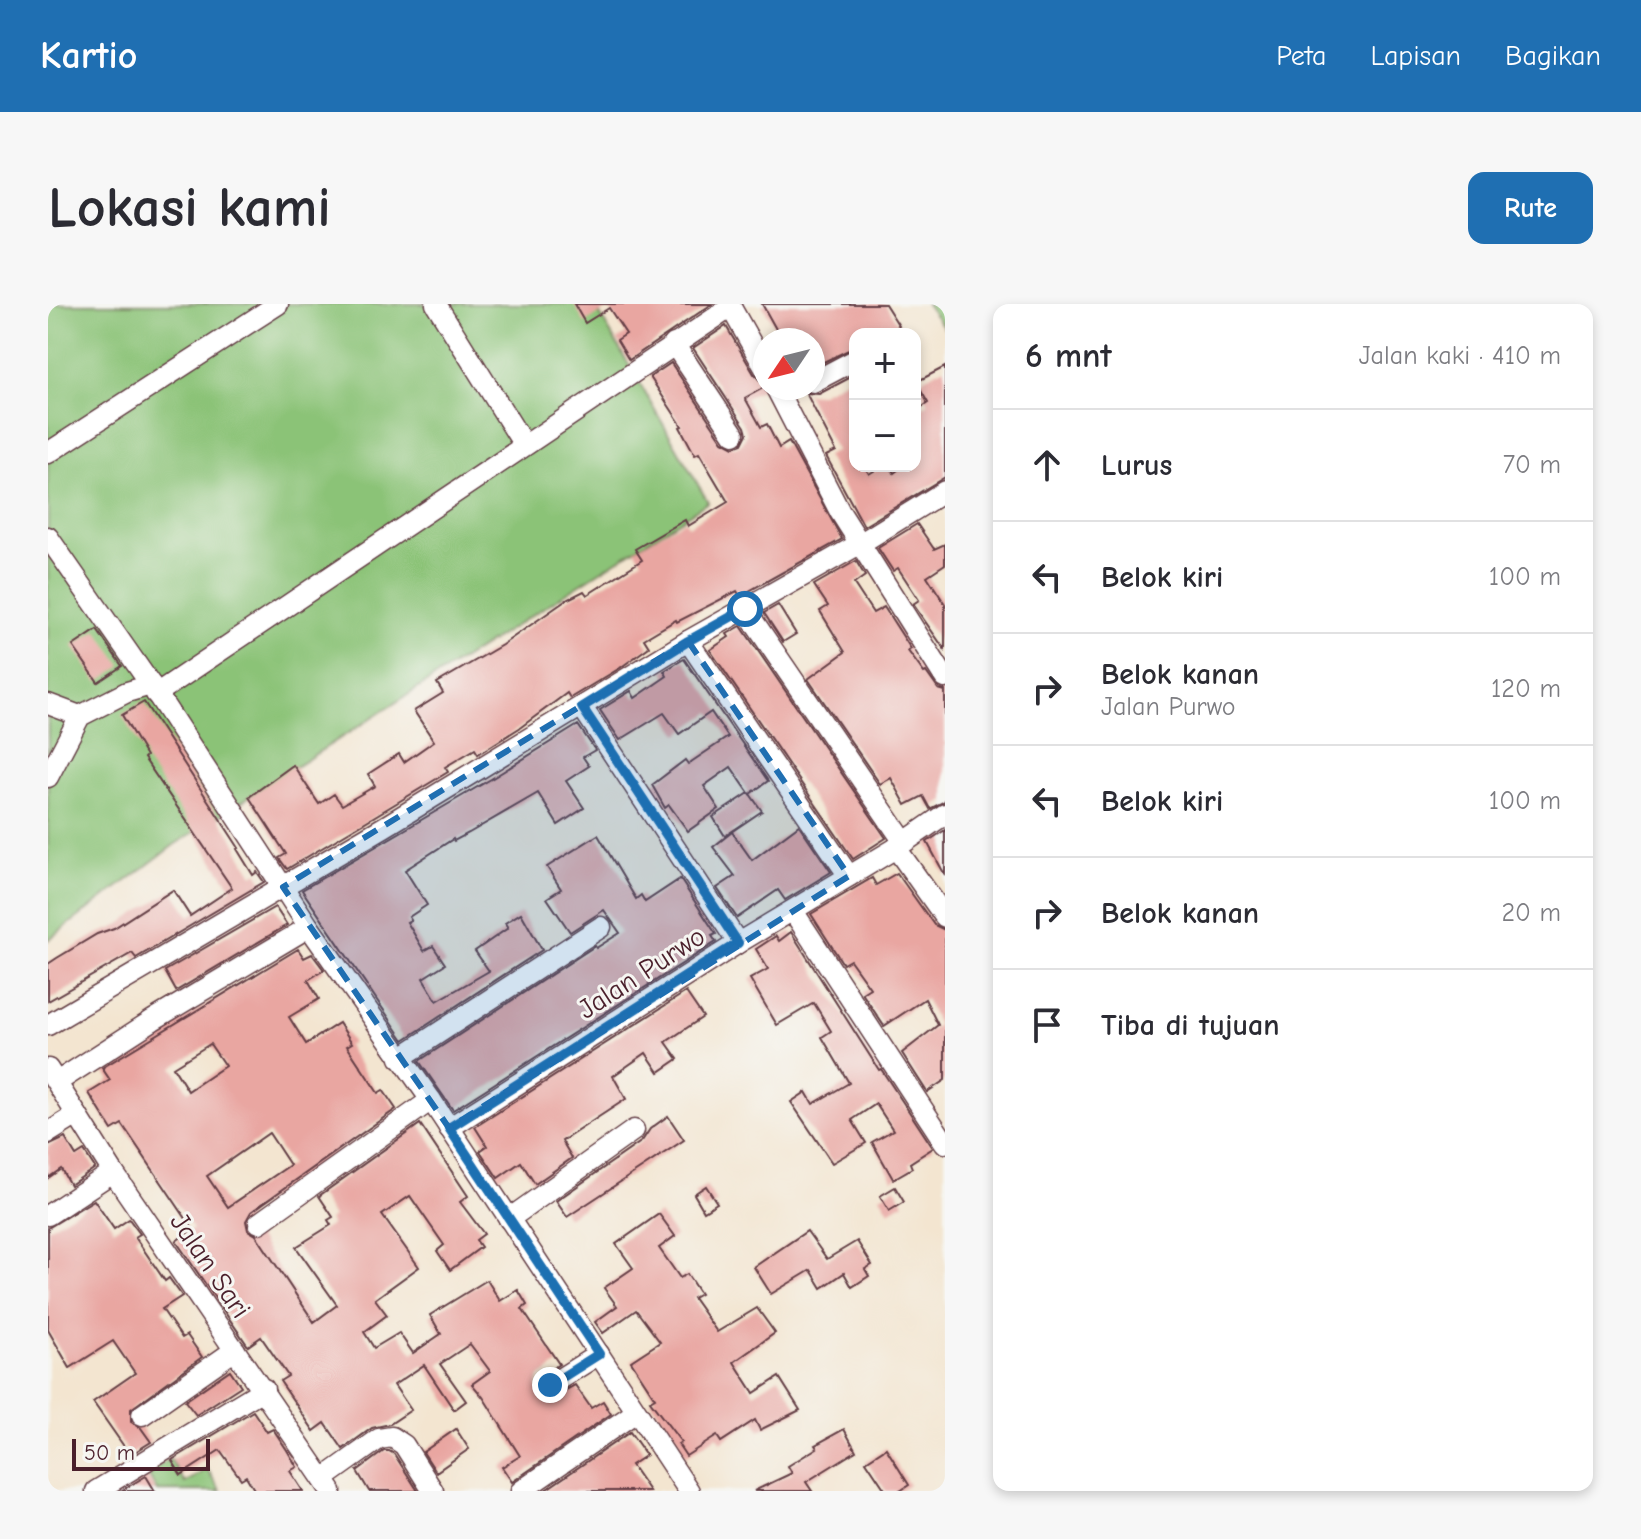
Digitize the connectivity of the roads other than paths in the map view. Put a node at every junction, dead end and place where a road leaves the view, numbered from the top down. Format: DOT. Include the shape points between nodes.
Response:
graph roads {
  1 [pos="278,304"];
  2 [pos="436,304"];
  3 [pos="730,305"];
  4 [pos="674,344"];
  5 [pos="753,346"];
  6 [pos="849,363"];
  7 [pos="825,376"];
  8 [pos="782,400"];
  9 [pos="734,434"];
  10 [pos="524,445"];
  11 [pos="48,453"];
  12 [pos="945,491"];
  13 [pos="48,537"];
  14 [pos="861,543"];
  15 [pos="745,609"];
  16 [pos="688,641"];
  17 [pos="945,678"];
  18 [pos="154,690"];
  19 [pos="48,704"];
  20 [pos="582,707"];
  21 [pos="80,716"];
  22 [pos="48,777"];
  23 [pos="945,814"];
  24 [pos="900,845"];
  25 [pos="849,876"];
  26 [pos="283,887"];
  27 [pos="793,911"];
  28 [pos="945,917"];
  29 [pos="309,927"];
  30 [pos="601,927"];
  31 [pos="738,943"];
  32 [pos="48,1025"];
  33 [pos="400,1058"];
  34 [pos="52,1075"];
  35 [pos="431,1100"];
  36 [pos="77,1115"];
  37 [pos="449,1128"];
  38 [pos="634,1130"];
  39 [pos="48,1133"];
  40 [pos="945,1143"];
  41 [pos="113,1172"];
  42 [pos="48,1215"];
  43 [pos="509,1219"];
  44 [pos="259,1223"];
  45 [pos="235,1350"];
  46 [pos="599,1354"];
  47 [pos="550,1385"];
  48 [pos="264,1389"];
  49 [pos="636,1412"];
  50 [pos="142,1415"];
  51 [pos="327,1485"];
  52 [pos="96,1491"];
  53 [pos="433,1491"];
  54 [pos="521,1491"];
  55 [pos="689,1491"];
  1 -- 11 [label="street"];
  2 -- 10 [label="street"];
  3 -- 4 [label="street"];
  3 -- 5 [label="street"];
  4 -- 9 [label="street"];
  4 -- 10 [label="street"];
  6 -- 7 [label="street"];
  8 -- 14 [label="street"];
  10 -- 18 [label="street"];
  12 -- 14 [label="street"];
  13 -- 18 [label="street"];
  14 -- 15 [label="street"];
  14 -- 17 [label="street"];
  15 -- 16 [label="street"];
  15 -- 24 [label="street"];
  16 -- 20 [label="street"];
  16 -- 25 [label="street"];
  18 -- 21 [label="street" via="127,692"];
  18 -- 26 [label="street"];
  19 -- 21 [label="street"];
  20 -- 26 [label="street"];
  20 -- 31 [label="street"];
  21 -- 22 [label="street"];
  23 -- 24 [label="street, Jalan Purwo"];
  24 -- 25 [label="street, Jalan Purwo"];
  24 -- 28 [label="street"];
  25 -- 27 [label="street, Jalan Purwo"];
  26 -- 29 [label="street"];
  26 -- 32 [label="street"];
  27 -- 31 [label="street, Jalan Purwo"];
  27 -- 40 [label="street"];
  29 -- 33 [label="street"];
  29 -- 34 [label="street"];
  30 -- 33 [label="street"];
  31 -- 37 [label="street, Jalan Purwo"];
  33 -- 35 [label="street"];
  34 -- 36 [label="street, Jalan Sari"];
  35 -- 37 [label="street"];
  35 -- 44 [label="street"];
  36 -- 39 [label="street"];
  36 -- 41 [label="street, Jalan Sari"];
  37 -- 43 [label="street"];
  38 -- 43 [label="street"];
  41 -- 42 [label="street"];
  41 -- 45 [label="street, Jalan Sari"];
  43 -- 46 [label="street"];
  45 -- 48 [label="street, Jalan Sari"];
  45 -- 50 [label="street"];
  46 -- 47 [label="street"];
  46 -- 49 [label="street"];
  48 -- 51 [label="street, Jalan Sari"];
  48 -- 52 [label="street"];
  49 -- 54 [label="street"];
  49 -- 55 [label="street"];
  51 -- 53 [label="street" via="379,1439 392,1437 404,1445"];
}
